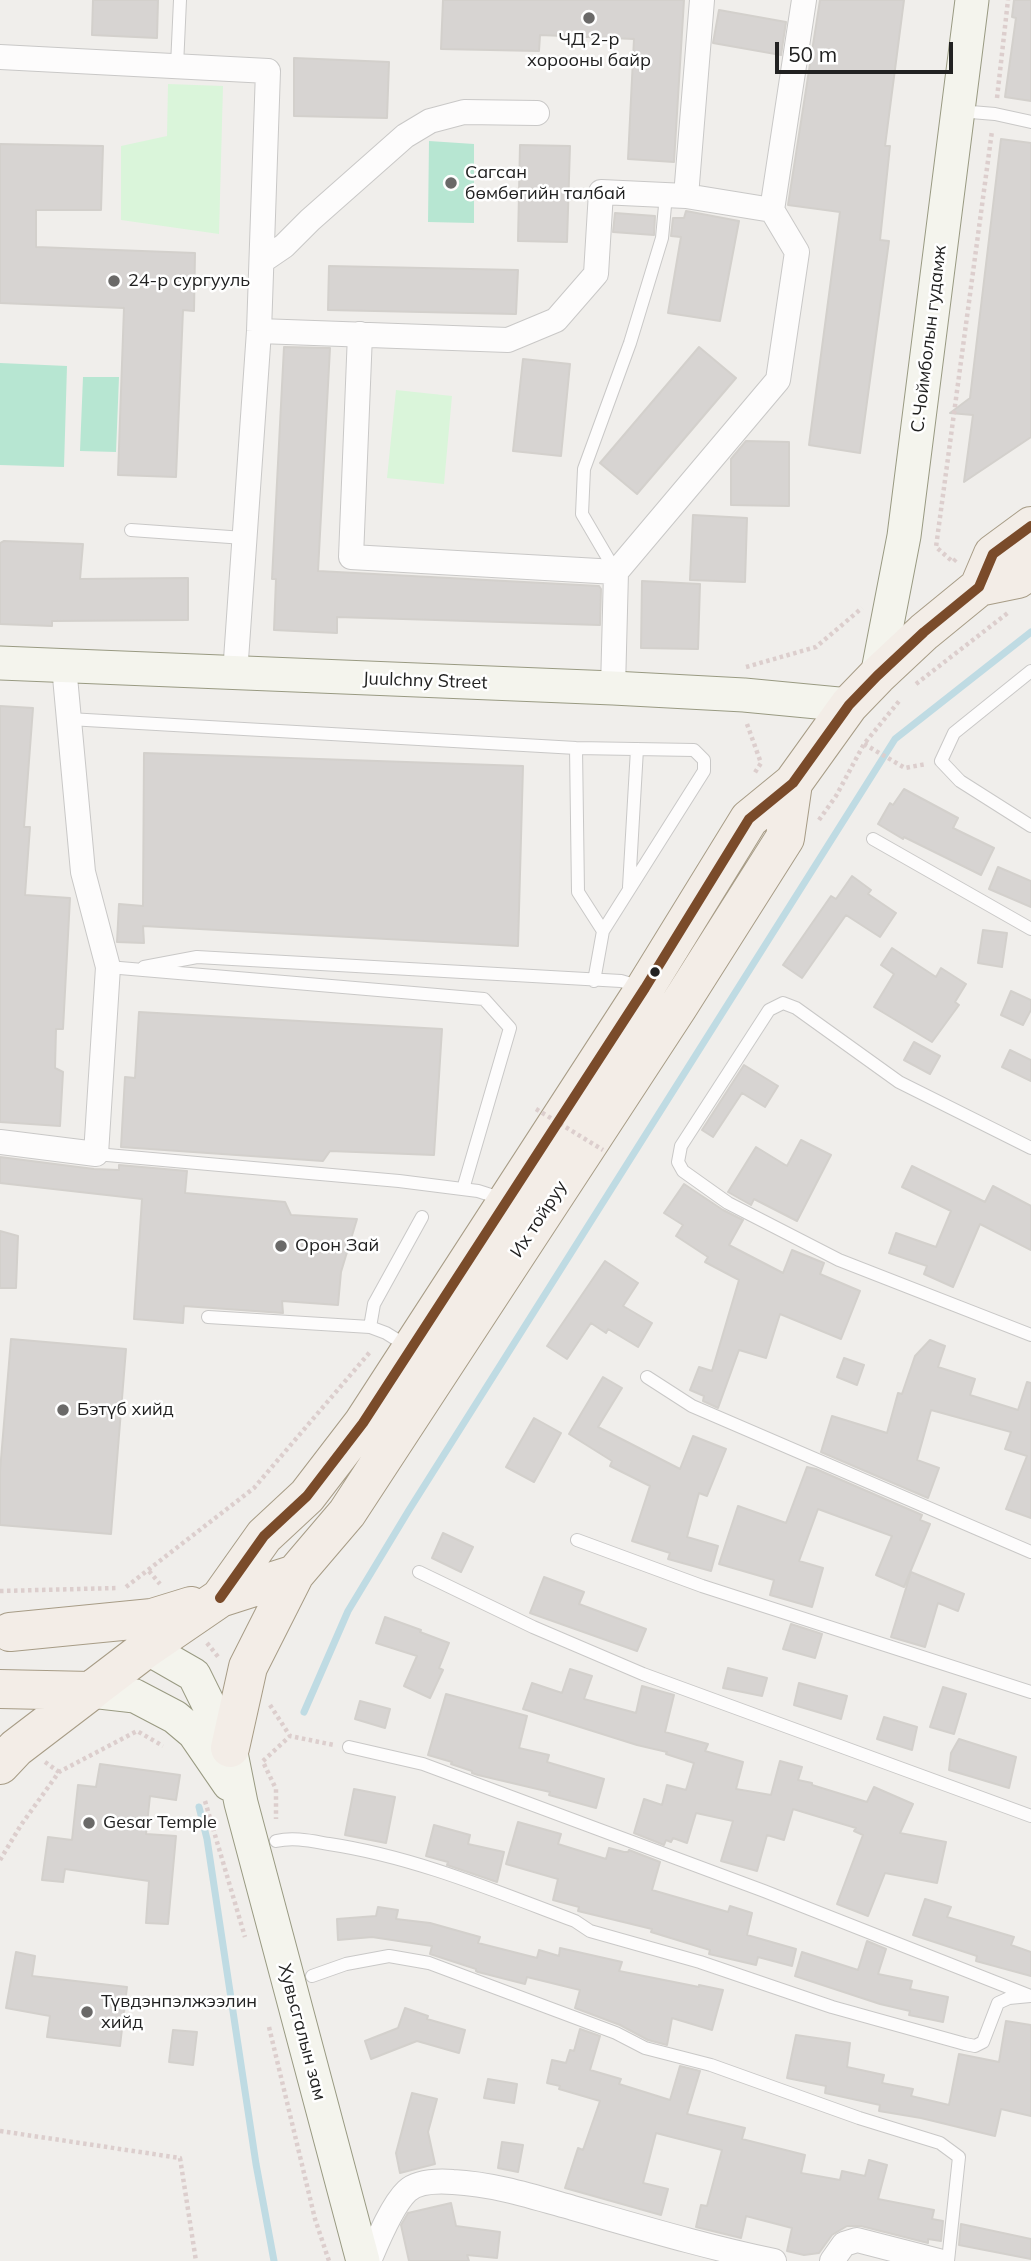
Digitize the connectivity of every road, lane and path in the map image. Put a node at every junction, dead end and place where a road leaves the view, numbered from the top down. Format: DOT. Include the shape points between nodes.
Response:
graph roads {
  1 [pos="180,0"];
  2 [pos="702,0"];
  3 [pos="804,0"];
  4 [pos="972,0"];
  5 [pos="1008,0"];
  6 [pos="0,57"];
  7 [pos="177,66"];
  8 [pos="958,111"];
  9 [pos="537,113"];
  10 [pos="995,114"];
  11 [pos="1031,122"];
  12 [pos="676,195"];
  13 [pos="772,210"];
  14 [pos="262,261"];
  15 [pos="259,331"];
  16 [pos="360,334"];
  17 [pos="1031,526"];
  18 [pos="131,530"];
  19 [pos="244,538"];
  20 [pos="936,547"];
  21 [pos="1031,568"];
  22 [pos="616,572"];
  23 [pos="979,587"];
  24 [pos="865,605"];
  25 [pos="1015,608"];
  26 [pos="0,663"];
  27 [pos="64,666"];
  28 [pos="1031,671"];
  29 [pos="235,674"];
  30 [pos="877,676"];
  31 [pos="613,688"];
  32 [pos="744,695"];
  33 [pos="849,705"];
  34 [pos="69,719"];
  35 [pos="864,744"];
  36 [pos="576,748"];
  37 [pos="637,748"];
  38 [pos="905,768"];
  39 [pos="793,783"];
  40 [pos="1031,826"];
  41 [pos="813,829"];
  42 [pos="873,839"];
  43 [pos="629,891"];
  44 [pos="1031,929"];
  45 [pos="603,931"];
  46 [pos="118,969"];
  47 [pos="594,981"];
  48 [pos="645,988"];
  49 [pos="536,1109"];
  50 [pos="599,1139"];
  51 [pos="0,1142"];
  52 [pos="1031,1148"];
  53 [pos="593,1149"];
  54 [pos="603,1150"];
  55 [pos="96,1154"];
  56 [pos="463,1189"];
  57 [pos="506,1200"];
  58 [pos="422,1217"];
  59 [pos="208,1317"];
  60 [pos="370,1327"];
  61 [pos="1031,1335"];
  62 [pos="411,1348"];
  63 [pos="647,1377"];
  64 [pos="577,1539"];
  65 [pos="1031,1552"];
  66 [pos="419,1573"];
  67 [pos="295,1574"];
  68 [pos="220,1598"];
  69 [pos="5,1631"];
  70 [pos="147,1648"];
  71 [pos="0,1689"];
  72 [pos="91,1691"];
  73 [pos="1031,1692"];
  74 [pos="265,1695"];
  75 [pos="290,1736"];
  76 [pos="164,1747"];
  77 [pos="349,1747"];
  78 [pos="251,1753"];
  79 [pos="0,1765"];
  80 [pos="201,1789"];
  81 [pos="241,1803"];
  82 [pos="1031,1816"];
  83 [pos="276,1841"];
  84 [pos="0,1860"];
  85 [pos="246,1942"];
  86 [pos="312,1976"];
  87 [pos="1030,1996"];
  88 [pos="267,2020"];
  89 [pos="0,2131"];
  90 [pos="196,2261"];
  91 [pos="329,2261"];
  92 [pos="363,2261"];
  93 [pos="369,2261"];
  94 [pos="774,2261"];
  95 [pos="832,2261"];
  96 [pos="939,2261"];
  97 [pos="948,2261"];
  1 -- 7 [label="lane"];
  2 -- 12 [label="street"];
  3 -- 13 [label="street"];
  4 -- 8 [label="main road, С.Чоймболын гудамж"];
  5 -- 10 [label="path"];
  6 -- 7 [label="street"];
  7 -- 14 [label="street" via="268,71"];
  8 -- 10 [label="lane"];
  8 -- 30 [label="main road, С.Чоймболын гудамж" via="904,536"];
  9 -- 14 [label="street" via="464,112 430,121 405,136"];
  10 -- 11 [label="lane"];
  10 -- 20 [label="path"];
  12 -- 13 [label="street"];
  12 -- 16 [label="street" via="601,192 596,275 556,320 508,340"];
  12 -- 22 [label="lane" via="584,469 582,514"];
  13 -- 22 [label="street" via="797,252 778,380"];
  14 -- 15 [label="street"];
  15 -- 16 [label="street"];
  15 -- 19 [label="street"];
  16 -- 22 [label="street" via="351,557"];
  17 -- 23 [label="main road, Их тойруу" via="993,555"];
  18 -- 19 [label="lane"];
  19 -- 29 [label="street"];
  21 -- 23 [label="main road, Их тойруу" via="1018,579"];
  22 -- 31 [label="street"];
  23 -- 30 [label="main road, Их тойруу"];
  24 -- 32 [label="path" via="816,647 746,665"];
  25 -- 35 [label="path" via="907,692"];
  26 -- 27 [label="main road, Juulchny Street"];
  27 -- 29 [label="main road, Juulchny Street"];
  27 -- 34 [label="street"];
  28 -- 40 [label="lane" via="954,733 941,761 960,781"];
  29 -- 31 [label="main road, Juulchny Street"];
  30 -- 33 [label="main road, Их тойруу"];
  31 -- 32 [label="main road, Juulchny Street"];
  32 -- 33 [label="main road, Juulchny Street"];
  33 -- 39 [label="main road, Их тойруу"];
  34 -- 36 [label="lane"];
  34 -- 46 [label="street" via="83,872"];
  35 -- 38 [label="path"];
  35 -- 41 [label="path"];
  36 -- 37 [label="lane"];
  36 -- 45 [label="lane" via="578,892"];
  37 -- 43 [label="lane"];
  37 -- 43 [label="lane" via="694,750 704,760 704,771"];
  39 -- 48 [label="main road, Их тойруу" via="749,820"];
  39 -- 67 [label="main road, Их тойруу" via="785,838 388,1452 347,1513"];
  42 -- 44 [label="lane"];
  43 -- 45 [label="lane"];
  45 -- 47 [label="lane"];
  46 -- 47 [label="lane" via="197,957"];
  46 -- 55 [label="street"];
  46 -- 56 [label="lane" via="484,999 510,1028"];
  47 -- 48 [label="lane" via="621,981"];
  48 -- 57 [label="main road, Их тойруу"];
  49 -- 54 [label="path, bridge"];
  50 -- 53 [label="path"];
  51 -- 55 [label="street"];
  52 -- 61 [label="lane" via="898,1082 783,1003 769,1010 681,1146 678,1162 683,1171 728,1203 839,1260"];
  55 -- 56 [label="lane"];
  56 -- 57 [label="lane"];
  57 -- 62 [label="main road, Их тойруу"];
  58 -- 60 [label="lane" via="374,1304"];
  59 -- 60 [label="lane"];
  60 -- 62 [label="lane"];
  62 -- 68 [label="main road, Их тойруу" via="363,1423 307,1496 264,1536"];
  63 -- 65 [label="lane" via="692,1406"];
  64 -- 73 [label="lane" via="702,1586"];
  66 -- 82 [label="lane" via="643,1674"];
  67 -- 68 [label="main road, Их тойруу"];
  67 -- 78 [label="main road" via="248,1667"];
  68 -- 69 [label="main road" via="152,1618"];
  68 -- 70 [label="main road, Их тойруу"];
  69 -- 70 [label="main road"];
  70 -- 72 [label="main road, Их тойруу"];
  70 -- 78 [label="main road, Хувьсгалын зам" via="194,1675"];
  71 -- 72 [label="main road"];
  72 -- 79 [label="main road"];
  72 -- 81 [label="main road" via="135,1696 175,1717 194,1733"];
  74 -- 75 [label="path"];
  75 -- 77 [label="path"];
  75 -- 78 [label="path"];
  76 -- 84 [label="path" via="137,1731 59,1772"];
  77 -- 87 [label="lane" via="423,1764"];
  78 -- 81 [label="main road, Хувьсгалын зам"];
  78 -- 83 [label="path" via="276,1789"];
  80 -- 85 [label="path"];
  81 -- 92 [label="main road, Хувьсгалын зам"];
  83 -- 87 [label="lane" via="290,1838 353,1847 447,1872 575,1921 590,1931 965,2044 984,2042 998,2003"];
  86 -- 97 [label="lane" via="389,1956 429,1963 645,2048 711,2065 940,2143 959,2157"];
  88 -- 91 [label="path"];
  89 -- 90 [label="path" via="180,2158"];
  93 -- 94 [label="street" via="408,2190 452,2181 529,2196"];
  95 -- 96 [label="street" via="844,2244 857,2240"];
}
